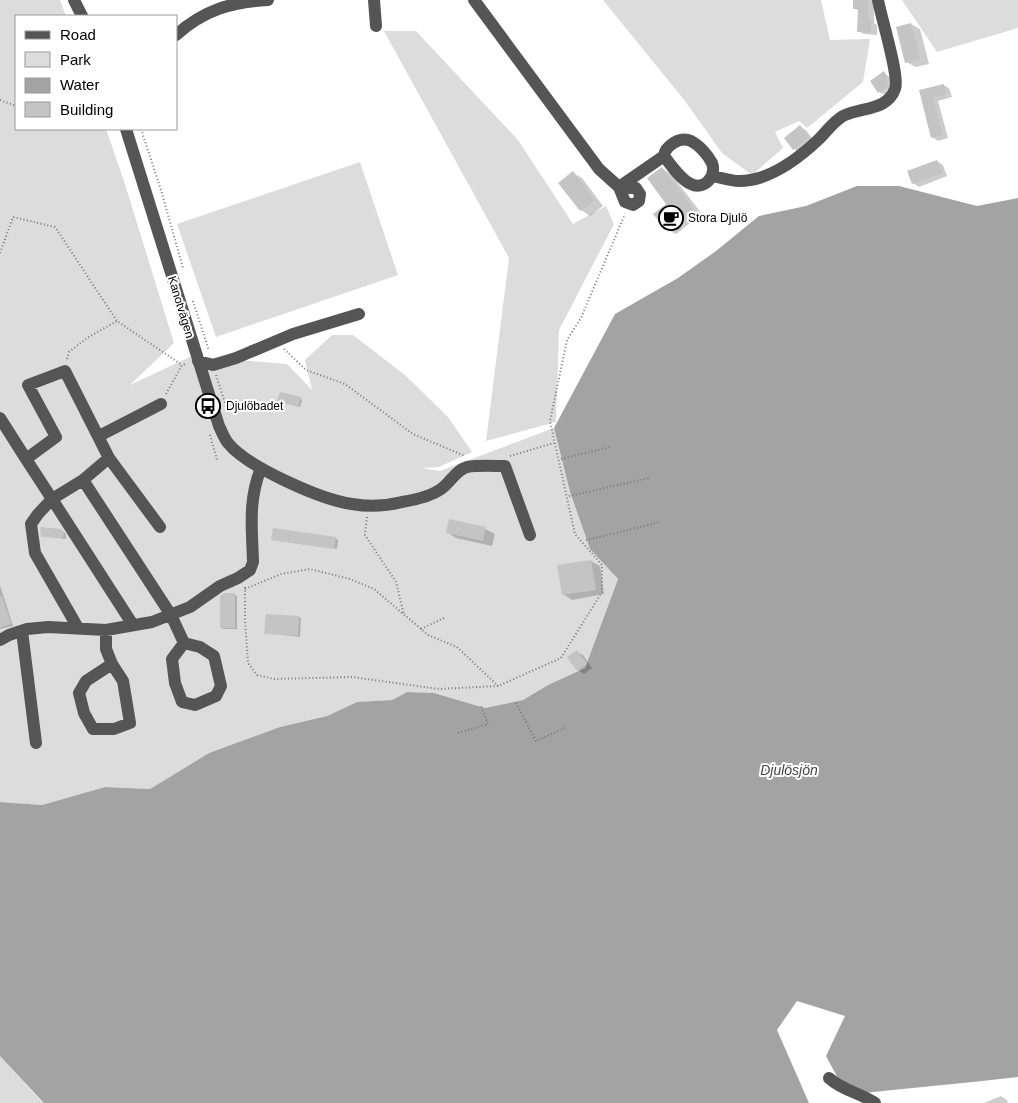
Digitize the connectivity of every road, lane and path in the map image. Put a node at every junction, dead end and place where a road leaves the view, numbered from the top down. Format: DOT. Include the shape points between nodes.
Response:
graph roads {
  1 [pos="74,0"];
  2 [pos="268,0"];
  3 [pos="374,0"];
  4 [pos="474,0"];
  5 [pos="878,0"];
  6 [pos="82,15"];
  7 [pos="376,26"];
  8 [pos="178,34"];
  9 [pos="0,100"];
  10 [pos="15,106"];
  11 [pos="126,130"];
  12 [pos="141,130"];
  13 [pos="664,156"];
  14 [pos="713,176"];
  15 [pos="619,188"];
  16 [pos="629,205"];
  17 [pos="0,253"];
  18 [pos="185,275"];
  19 [pos="190,293"];
  20 [pos="358,314"];
  21 [pos="117,321"];
  22 [pos="276,342"];
  23 [pos="198,361"];
  24 [pos="182,364"];
  25 [pos="213,365"];
  26 [pos="65,371"];
  27 [pos="161,404"];
  28 [pos="226,406"];
  29 [pos="0,418"];
  30 [pos="99,436"];
  31 [pos="555,443"];
  32 [pos="610,447"];
  33 [pos="509,456"];
  34 [pos="109,458"];
  35 [pos="26,459"];
  36 [pos="561,459"];
  37 [pos="462,461"];
  38 [pos="261,468"];
  39 [pos="649,478"];
  40 [pos="83,480"];
  41 [pos="569,496"];
  42 [pos="52,499"];
  43 [pos="368,505"];
  44 [pos="661,522"];
  45 [pos="160,527"];
  46 [pos="530,534"];
  47 [pos="586,540"];
  48 [pos="244,575"];
  49 [pos="245,589"];
  50 [pos="171,615"];
  51 [pos="404,615"];
  52 [pos="446,617"];
  53 [pos="133,625"];
  54 [pos="78,628"];
  55 [pos="421,629"];
  56 [pos="106,630"];
  57 [pos="22,631"];
  58 [pos="0,640"];
  59 [pos="184,643"];
  60 [pos="112,664"];
  61 [pos="498,686"];
  62 [pos="516,703"];
  63 [pos="481,706"];
  64 [pos="567,727"];
  65 [pos="458,733"];
  66 [pos="36,743"];
  67 [pos="829,1078"];
  68 [pos="876,1103"];
  1 -- 6 [label="street"];
  2 -- 8 [label="street" via="219,8"];
  3 -- 7 [label="street"];
  4 -- 15 [label="street" via="599,169"];
  5 -- 14 [label="street" via="896,72 896,87 891,98 881,105 843,116 799,156 774,172 740,181"];
  9 -- 10 [label="path"];
  11 -- 23 [label="street, Kanotvägen"];
  12 -- 18 [label="path"];
  13 -- 14 [label="street" via="692,185 706,183"];
  13 -- 14 [label="street" via="672,144 690,141 710,160"];
  13 -- 15 [label="street"];
  15 -- 16 [label="street" via="624,202"];
  16 -- 31 [label="path" via="581,318 567,340 550,422"];
  17 -- 21 [label="path" via="13,217 55,227"];
  19 -- 25 [label="path"];
  20 -- 22 [label="street"];
  21 -- 24 [label="path"];
  21 -- 26 [label="path" via="69,352"];
  22 -- 25 [label="street"];
  22 -- 37 [label="path" via="306,370 345,384 413,434 469,458"];
  23 -- 24 [label="path"];
  23 -- 25 [label="street"];
  23 -- 38 [label="street, Kanotvägen" via="227,442"];
  24 -- 27 [label="path"];
  25 -- 28 [label="path"];
  26 -- 30 [label="street"];
  26 -- 35 [label="street" via="28,386 56,437"];
  27 -- 30 [label="street"];
  29 -- 35 [label="street"];
  30 -- 34 [label="street"];
  31 -- 33 [label="path"];
  31 -- 61 [label="path" via="575,534 602,565 602,592 561,658"];
  32 -- 36 [label="path"];
  34 -- 40 [label="street"];
  34 -- 45 [label="street"];
  35 -- 42 [label="street"];
  38 -- 43 [label="street, Kanotvägen" via="282,480 332,499"];
  38 -- 48 [label="street" via="251,508 253,562"];
  39 -- 41 [label="path"];
  40 -- 42 [label="street"];
  40 -- 50 [label="street"];
  42 -- 53 [label="street"];
  42 -- 54 [label="street" via="31,524 35,553"];
  43 -- 46 [label="street, Kanotvägen" via="402,502 434,493 467,468 505,466"];
  43 -- 51 [label="path" via="366,535 396,582"];
  44 -- 47 [label="path"];
  48 -- 49 [label="path"];
  48 -- 50 [label="street"];
  49 -- 51 [label="path" via="281,574 310,569 374,589"];
  49 -- 61 [label="path" via="248,663 257,675 274,679 352,677 439,689"];
  50 -- 53 [label="street"];
  50 -- 59 [label="street"];
  51 -- 55 [label="path"];
  52 -- 55 [label="path"];
  53 -- 56 [label="street"];
  54 -- 56 [label="street"];
  54 -- 57 [label="street" via="48,627"];
  55 -- 61 [label="path" via="428,636 457,647"];
  56 -- 60 [label="street" via="106,649"];
  57 -- 58 [label="street"];
  57 -- 66 [label="street"];
  59 -- 59 [label="street" via="172,658 175,683 182,702 195,705 216,696 221,686 214,656 200,647"];
  60 -- 60 [label="street" via="122,681 130,723 114,729 93,729 84,713 79,693 86,681"];
  62 -- 64 [label="path" via="536,741"];
  63 -- 65 [label="path" via="488,724"];
  67 -- 68 [label="street" via="846,1090"];
}
